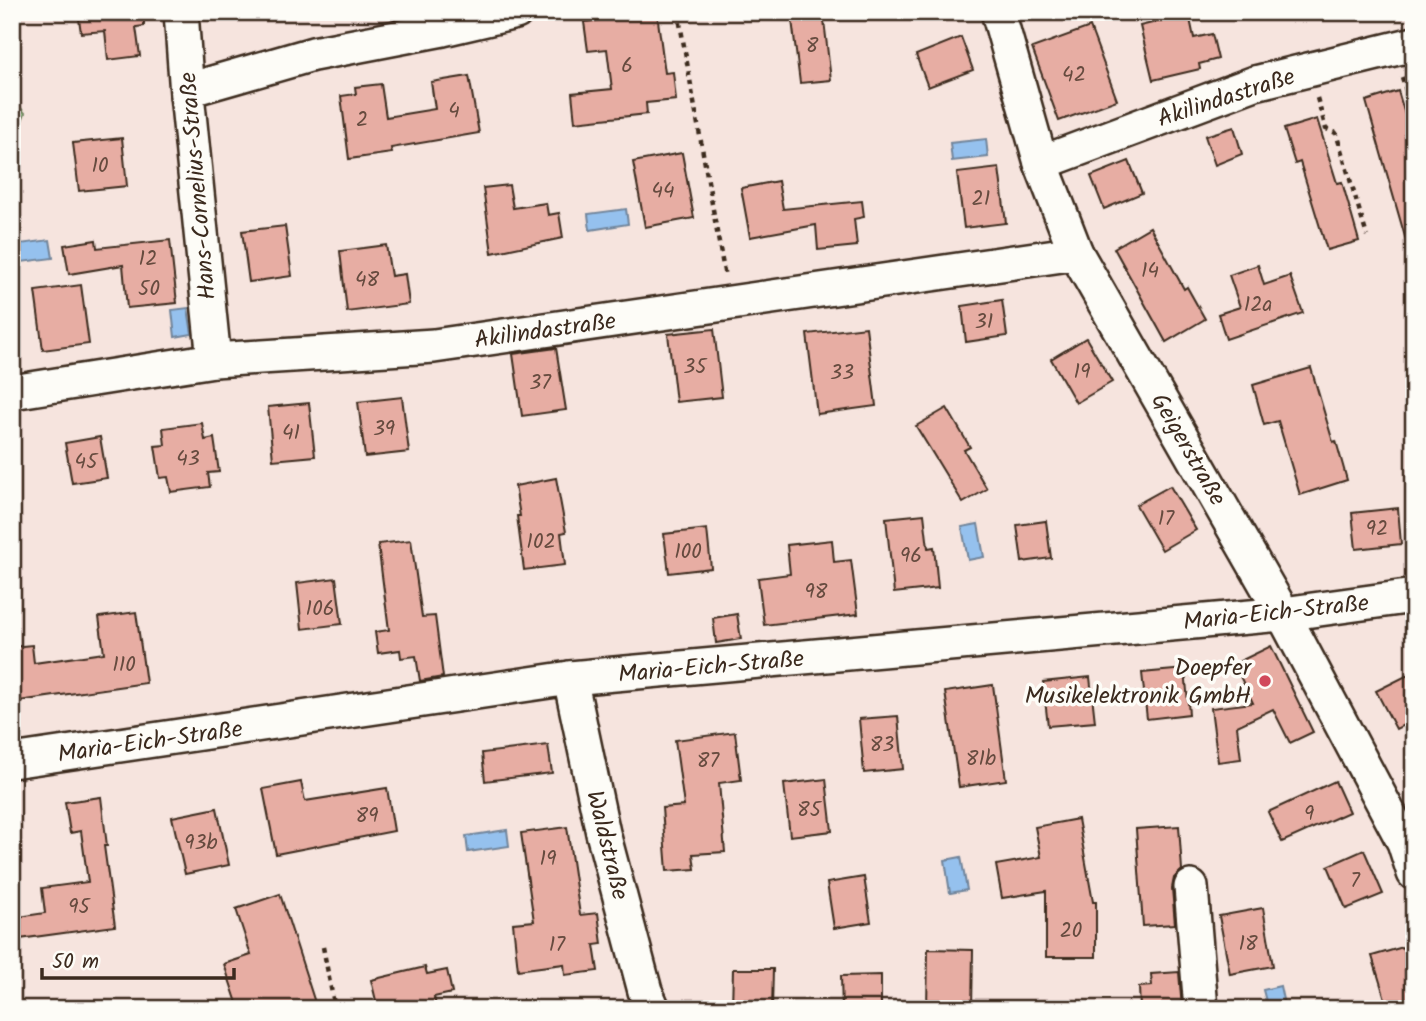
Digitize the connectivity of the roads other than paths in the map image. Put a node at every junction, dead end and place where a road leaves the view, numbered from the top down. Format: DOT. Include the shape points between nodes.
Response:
graph roads {
  1 [pos="181,12"];
  2 [pos="516,12"];
  3 [pos="998,12"];
  4 [pos="1404,46"];
  5 [pos="187,94"];
  6 [pos="1041,163"];
  7 [pos="1076,253"];
  8 [pos="214,360"];
  9 [pos="12,392"];
  10 [pos="1414,596"];
  11 [pos="1283,614"];
  12 [pos="570,678"];
  13 [pos="12,761"];
  14 [pos="1414,873"];
  15 [pos="1191,887"];
  16 [pos="653,1009"];
  17 [pos="1201,1009"];
  1 -- 5 [label="street, Hans-Cornelius-Straße"];
  2 -- 5 [label="street" via="313,54"];
  3 -- 6 [label="street, Geigerstraße"];
  4 -- 6 [label="street, Akilindastraße" via="1255,83"];
  5 -- 8 [label="street, Hans-Cornelius-Straße"];
  6 -- 7 [label="street, Geigerstraße"];
  7 -- 8 [label="street, Akilindastraße" via="434,346"];
  7 -- 11 [label="street, Geigerstraße"];
  8 -- 9 [label="street, Akilindastraße"];
  10 -- 11 [label="street, Maria-Eich-Straße"];
  11 -- 12 [label="street, Maria-Eich-Straße"];
  11 -- 14 [label="street, Geigerstraße" via="1404,842"];
  12 -- 13 [label="street, Maria-Eich-Straße"];
  12 -- 16 [label="street, Waldstraße" via="603,833"];
  15 -- 17 [label="street"];
}
